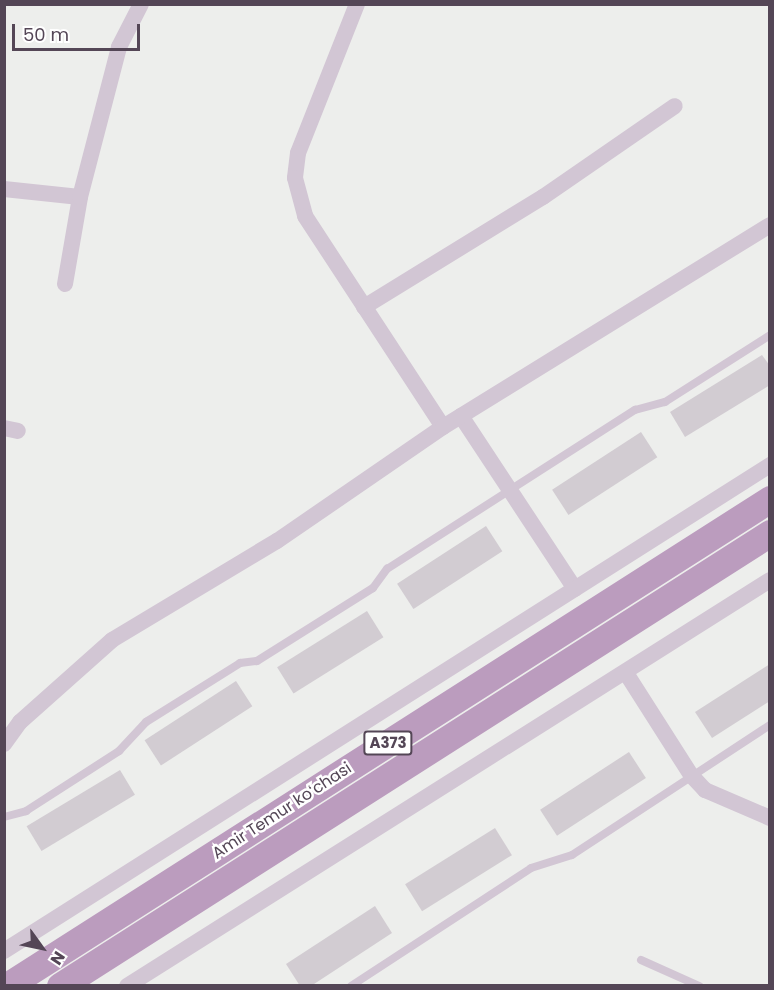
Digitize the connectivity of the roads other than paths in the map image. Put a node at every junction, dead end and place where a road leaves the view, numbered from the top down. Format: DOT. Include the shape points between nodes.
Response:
graph roads {
  1 [pos="141,4"];
  2 [pos="357,4"];
  3 [pos="675,106"];
  4 [pos="4,189"];
  5 [pos="80,197"];
  6 [pos="770,225"];
  7 [pos="65,284"];
  8 [pos="364,307"];
  9 [pos="770,335"];
  10 [pos="461,416"];
  11 [pos="443,427"];
  12 [pos="770,465"];
  13 [pos="511,489"];
  14 [pos="770,499"];
  15 [pos="770,533"];
  16 [pos="770,580"];
  17 [pos="575,589"];
  18 [pos="626,673"];
  19 [pos="770,725"];
  20 [pos="4,744"];
  21 [pos="692,775"];
  22 [pos="4,817"];
  23 [pos="770,818"];
  24 [pos="4,951"];
  25 [pos="641,960"];
  26 [pos="7,986"];
  27 [pos="60,986"];
  28 [pos="128,986"];
  29 [pos="351,986"];
  30 [pos="699,986"];
  1 -- 5 [label="street" via="119,47"];
  2 -- 8 [label="street" via="298,153 295,178 305,216"];
  3 -- 8 [label="street" via="543,197"];
  4 -- 5 [label="street"];
  5 -- 7 [label="street"];
  6 -- 10 [label="street"];
  8 -- 11 [label="street"];
  9 -- 13 [label="lane" via="665,402 635,410"];
  10 -- 11 [label="street"];
  10 -- 13 [label="street"];
  11 -- 20 [label="street" via="277,541 112,640 20,722"];
  12 -- 17 [label="street"];
  13 -- 17 [label="street"];
  13 -- 22 [label="lane" via="387,569 373,588 256,661 240,663 146,722 119,751 26,811"];
  14 -- 26 [label="highway, Amir Temur koʻchasi / A373"];
  15 -- 27 [label="highway, Amir Temur koʻchasi / A373"];
  16 -- 18 [label="street"];
  17 -- 24 [label="street"];
  18 -- 21 [label="street"];
  18 -- 28 [label="street"];
  19 -- 21 [label="lane"];
  21 -- 23 [label="street" via="705,789"];
  21 -- 29 [label="lane" via="572,855 531,868"];
  25 -- 30 [label="lane"];
}
